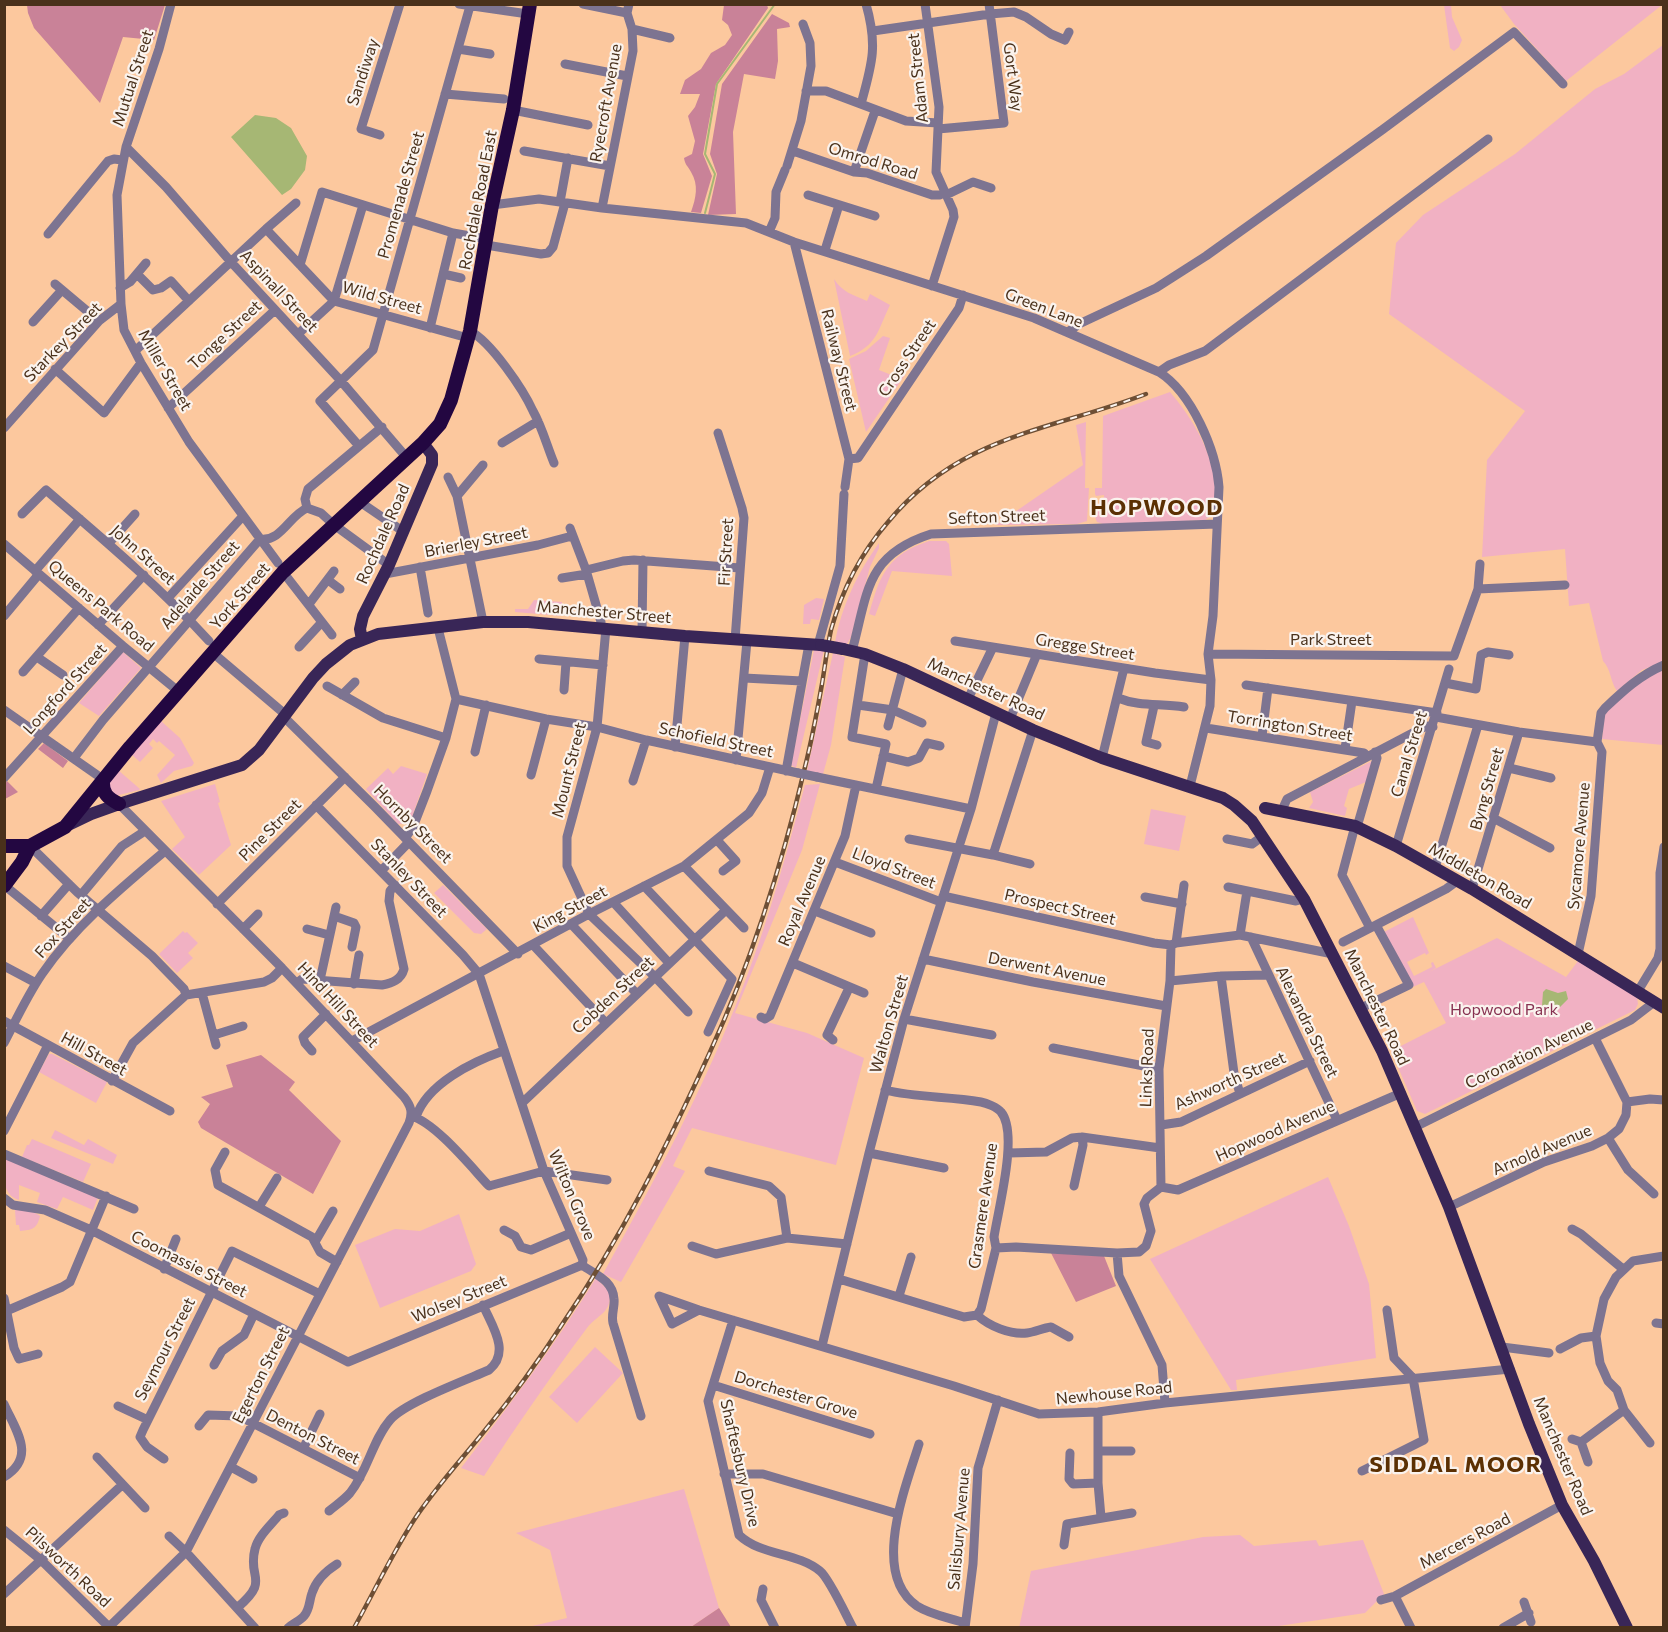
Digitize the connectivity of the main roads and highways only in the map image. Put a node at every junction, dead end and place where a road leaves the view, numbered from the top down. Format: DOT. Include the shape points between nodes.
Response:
graph roads {
  1 [pos="529,9"];
  2 [pos="451,400"];
  3 [pos="423,443"];
  4 [pos="362,640"];
  5 [pos="847,650"];
  6 [pos="100,778"];
  7 [pos="120,804"];
  8 [pos="1265,808"];
  9 [pos="91,814"];
  10 [pos="65,827"];
  11 [pos="4,846"];
  12 [pos="30,846"];
  13 [pos="5,885"];
  14 [pos="1658,1005"];
  15 [pos="1627,1628"];
  1 -- 2 [label="highway, Rochdale Road East" via="469,335"];
  2 -- 3 [label="highway, York Street" via="440,424"];
  3 -- 4 [label="main road, Rochdale Road" via="432,455 432,464 363,616"];
  3 -- 6 [label="highway, York Street" via="280,568"];
  4 -- 5 [label="main road, Manchester Street, bridge" via="378,634 483,622 528,622"];
  4 -- 7 [label="main road, Manchester Street" via="326,664 259,750 242,765"];
  5 -- 15 [label="main road, Manchester Road" via="903,669 1102,758 1222,798 1243,812 1263,836 1332,951 1401,1094 1449,1207 1562,1505"];
  6 -- 7 [label="highway" via="105,795"];
  6 -- 9 [label="highway"];
  6 -- 10 [label="highway, York Street"];
  7 -- 9 [label="main road, Manchester Street"];
  8 -- 14 [label="main road, Middleton Road" via="1356,826 1396,846"];
  9 -- 10 [label="main road, Manchester Street"];
  10 -- 12 [label="highway"];
  11 -- 12 [label="highway"];
  12 -- 13 [label="highway"];
}
